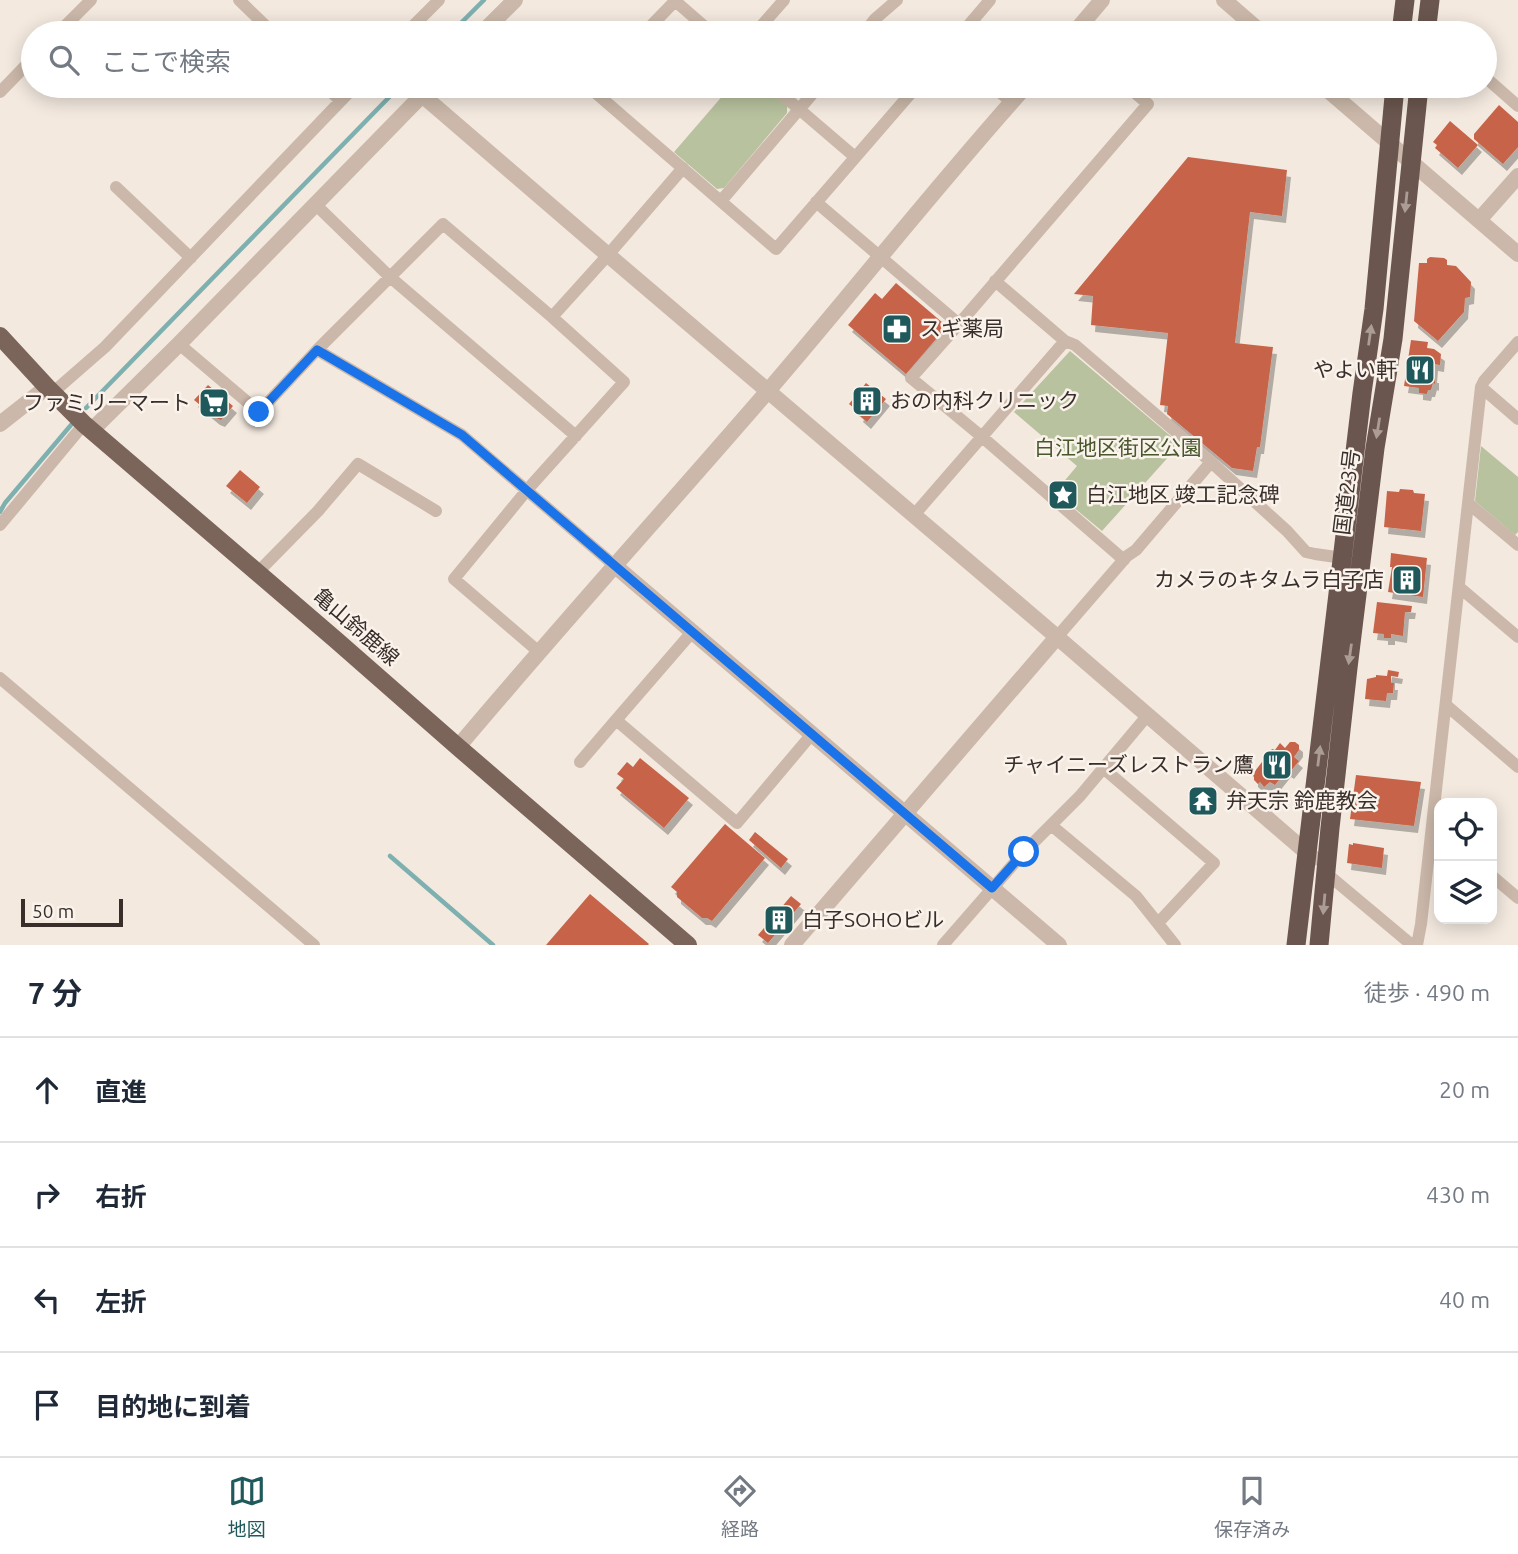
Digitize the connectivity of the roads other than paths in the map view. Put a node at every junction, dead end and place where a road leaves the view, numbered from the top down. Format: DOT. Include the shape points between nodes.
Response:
graph roads {
  1 [pos="91,0"];
  2 [pos="239,0"];
  3 [pos="439,0"];
  4 [pos="515,0"];
  5 [pos="675,0"];
  6 [pos="784,0"];
  7 [pos="897,0"];
  8 [pos="990,0"];
  9 [pos="1102,0"];
  10 [pos="1224,0"];
  11 [pos="1405,0"];
  12 [pos="1430,0"];
  13 [pos="70,21"];
  14 [pos="260,21"];
  15 [pos="418,21"];
  16 [pos="494,21"];
  17 [pos="655,21"];
  18 [pos="699,21"];
  19 [pos="766,21"];
  20 [pos="873,21"];
  21 [pos="972,21"];
  22 [pos="1084,21"];
  23 [pos="1248,21"];
  24 [pos="1402,21"];
  25 [pos="1427,21"];
  26 [pos="21,69"];
  27 [pos="1,88"];
  28 [pos="1497,88"];
  29 [pos="338,98"];
  30 [pos="344,98"];
  31 [pos="418,98"];
  32 [pos="435,98"];
  33 [pos="602,98"];
  34 [pos="786,98"];
  35 [pos="810,98"];
  36 [pos="907,98"];
  37 [pos="1007,98"];
  38 [pos="1016,98"];
  39 [pos="1141,98"];
  40 [pos="1337,98"];
  41 [pos="1394,98"];
  42 [pos="1418,98"];
  43 [pos="341,101"];
  44 [pos="1012,102"];
  45 [pos="1518,106"];
  46 [pos="799,110"];
  47 [pos="1389,141"];
  48 [pos="855,157"];
  49 [pos="1410,161"];
  50 [pos="683,168"];
  51 [pos="1518,176"];
  52 [pos="116,187"];
  53 [pos="721,201"];
  54 [pos="816,202"];
  55 [pos="316,204"];
  56 [pos="1479,220"];
  57 [pos="1518,254"];
  58 [pos="608,255"];
  59 [pos="879,257"];
  60 [pos="191,258"];
  61 [pos="390,277"];
  62 [pos="995,281"];
  63 [pos="552,317"];
  64 [pos="959,324"];
  65 [pos="0,336"];
  66 [pos="1065,341"];
  67 [pos="1518,342"];
  68 [pos="179,344"];
  69 [pos="317,350"];
  70 [pos="1481,387"];
  71 [pos="53,388"];
  72 [pos="767,391"];
  73 [pos="1518,419"];
  74 [pos="0,424"];
  75 [pos="88,427"];
  76 [pos="576,436"];
  77 [pos="981,436"];
  78 [pos="1211,462"];
  79 [pos="527,490"];
  80 [pos="1468,503"];
  81 [pos="436,511"];
  82 [pos="914,515"];
  83 [pos="0,525"];
  84 [pos="1518,545"];
  85 [pos="1343,558"];
  86 [pos="1124,560"];
  87 [pos="614,565"];
  88 [pos="257,572"];
  89 [pos="1460,587"];
  90 [pos="693,631"];
  91 [pos="1057,637"];
  92 [pos="1518,637"];
  93 [pos="539,652"];
  94 [pos="0,678"];
  95 [pos="1446,705"];
  96 [pos="1147,716"];
  97 [pos="616,720"];
  98 [pos="812,734"];
  99 [pos="458,747"];
  100 [pos="580,762"];
  101 [pos="1518,767"];
  102 [pos="1103,768"];
  103 [pos="1438,798"];
  104 [pos="905,814"];
  105 [pos="1051,825"];
  106 [pos="1434,840"];
  107 [pos="1307,851"];
  108 [pos="1326,873"];
  109 [pos="1497,880"];
  110 [pos="992,888"];
  111 [pos="1518,898"];
  112 [pos="1158,923"];
  113 [pos="314,945"];
  114 [pos="688,945"];
  115 [pos="792,945"];
  116 [pos="943,945"];
  117 [pos="1059,945"];
  118 [pos="1175,945"];
  119 [pos="1296,945"];
  120 [pos="1319,945"];
  121 [pos="1414,945"];
  1 -- 13 [label="street"];
  2 -- 14 [label="street"];
  3 -- 15 [label="street"];
  4 -- 16 [label="street"];
  5 -- 17 [label="street"];
  5 -- 18 [label="street"];
  6 -- 19 [label="street"];
  7 -- 20 [label="street"];
  8 -- 21 [label="street"];
  9 -- 22 [label="street"];
  10 -- 23 [label="street"];
  11 -- 24 [label="highway"];
  12 -- 25 [label="highway"];
  26 -- 27 [label="street"];
  28 -- 45 [label="street"];
  29 -- 43 [label="street"];
  30 -- 43 [label="street"];
  31 -- 55 [label="street"];
  32 -- 58 [label="street"];
  33 -- 50 [label="street"];
  34 -- 46 [label="street"];
  35 -- 46 [label="street"];
  36 -- 48 [label="street"];
  37 -- 44 [label="street"];
  38 -- 44 [label="street"];
  39 -- 62 [label="street" via="1148,104"];
  40 -- 47 [label="street"];
  41 -- 47 [label="highway, 国道23号"];
  42 -- 49 [label="highway, 国道23号"];
  43 -- 60 [label="street"];
  44 -- 59 [label="street"];
  46 -- 48 [label="street"];
  46 -- 53 [label="street"];
  47 -- 49 [label="street"];
  85 -- 47 [label="highway, 国道23号, one-way" via="1374,309"];
  48 -- 54 [label="street"];
  49 -- 56 [label="street"];
  49 -- 108 [label="highway, 国道23号, one-way"];
  50 -- 53 [label="street"];
  50 -- 58 [label="street"];
  51 -- 56 [label="street"];
  52 -- 60 [label="street"];
  53 -- 54 [label="street" via="776,249"];
  54 -- 59 [label="street"];
  55 -- 61 [label="street"];
  55 -- 68 [label="street"];
  56 -- 57 [label="street"];
  58 -- 63 [label="street"];
  58 -- 72 [label="street"];
  59 -- 64 [label="street"];
  59 -- 72 [label="street"];
  60 -- 71 [label="street" via="105,347"];
  61 -- 63 [label="street" via="443,224"];
  61 -- 69 [label="street"];
  61 -- 76 [label="street"];
  62 -- 64 [label="street"];
  62 -- 66 [label="street"];
  63 -- 76 [label="street" via="624,382"];
  64 -- 77 [label="street" via="911,378"];
  65 -- 71 [label="main road, 亀山鈴鹿線"];
  66 -- 77 [label="street"];
  66 -- 78 [label="street"];
  67 -- 70 [label="street"];
  68 -- 69 [label="street" via="259,412"];
  68 -- 75 [label="street"];
  69 -- 79 [label="street" via="462,435"];
  70 -- 73 [label="street"];
  70 -- 80 [label="street"];
  71 -- 74 [label="street"];
  71 -- 75 [label="main road, 亀山鈴鹿線"];
  72 -- 82 [label="street"];
  72 -- 87 [label="street"];
  75 -- 83 [label="street"];
  75 -- 88 [label="main road, 亀山鈴鹿線"];
  76 -- 79 [label="street"];
  77 -- 82 [label="street"];
  77 -- 86 [label="street"];
  78 -- 85 [label="street" via="1306,552"];
  78 -- 86 [label="street"];
  79 -- 87 [label="street"];
  79 -- 93 [label="street" via="454,579"];
  80 -- 84 [label="street"];
  80 -- 89 [label="street"];
  81 -- 88 [label="street" via="358,464"];
  82 -- 91 [label="street"];
  107 -- 85 [label="highway, 国道23号, one-way"];
  86 -- 91 [label="street"];
  87 -- 90 [label="street"];
  87 -- 93 [label="street"];
  88 -- 99 [label="main road, 亀山鈴鹿線"];
  89 -- 92 [label="street"];
  89 -- 95 [label="street"];
  90 -- 97 [label="street"];
  90 -- 98 [label="street"];
  91 -- 96 [label="street"];
  91 -- 104 [label="street"];
  93 -- 99 [label="street"];
  94 -- 113 [label="street"];
  95 -- 101 [label="street"];
  95 -- 103 [label="street"];
  96 -- 102 [label="street"];
  96 -- 107 [label="street"];
  97 -- 98 [label="street" via="737,823"];
  97 -- 100 [label="street"];
  98 -- 104 [label="street"];
  99 -- 114 [label="main road, 亀山鈴鹿線"];
  102 -- 105 [label="street"];
  102 -- 112 [label="street" via="1214,863"];
  104 -- 110 [label="street"];
  104 -- 115 [label="street"];
  105 -- 110 [label="street"];
  105 -- 112 [label="street" via="1136,896"];
  106 -- 121 [label="street"];
  107 -- 108 [label="street"];
  107 -- 119 [label="highway, 国道23号"];
  108 -- 120 [label="highway, 国道23号, one-way"];
  108 -- 121 [label="street"];
  109 -- 111 [label="street"];
  110 -- 116 [label="street"];
  110 -- 117 [label="street"];
  112 -- 118 [label="street"];
}
